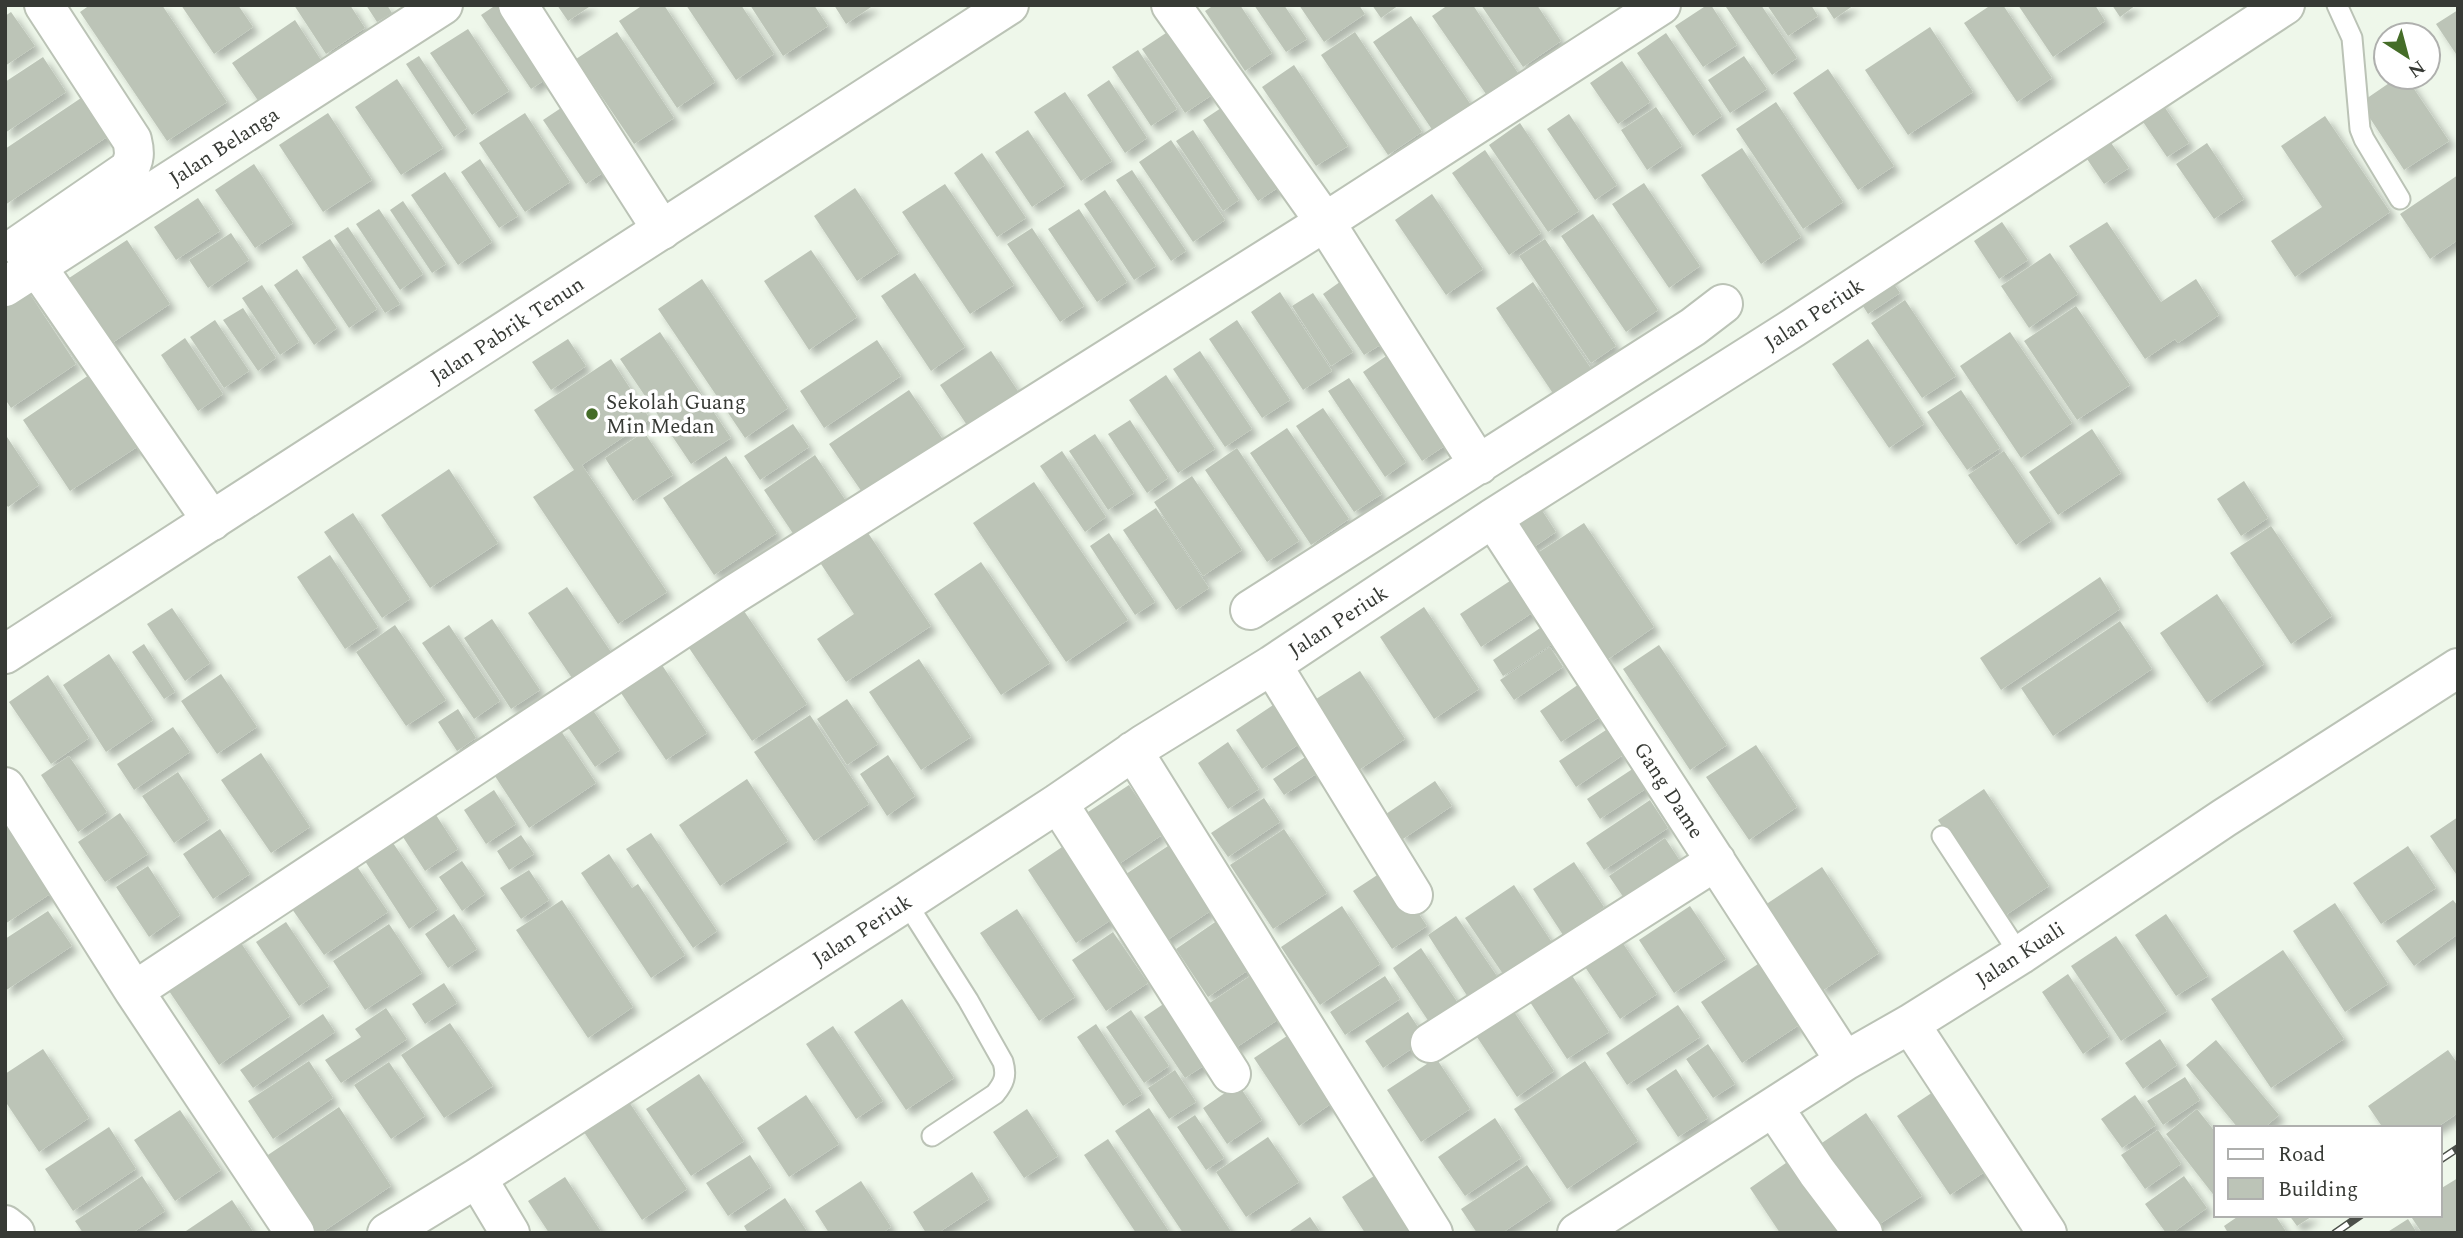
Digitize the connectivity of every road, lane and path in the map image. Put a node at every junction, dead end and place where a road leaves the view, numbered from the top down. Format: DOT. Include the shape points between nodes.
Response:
graph roads {
  1 [pos="44,5"];
  2 [pos="443,5"];
  3 [pos="518,5"];
  4 [pos="1009,5"];
  5 [pos="1171,5"];
  6 [pos="2285,5"];
  7 [pos="2337,5"];
  8 [pos="1656,7"];
  9 [pos="2400,199"];
  10 [pos="1325,222"];
  11 [pos="662,230"];
  12 [pos="17,263"];
  13 [pos="1723,304"];
  14 [pos="1479,464"];
  15 [pos="1493,518"];
  16 [pos="212,521"];
  17 [pos="1250,610"];
  18 [pos="7,649"];
  19 [pos="1272,665"];
  20 [pos="2458,668"];
  21 [pos="1133,751"];
  22 [pos="5,787"];
  23 [pos="1058,803"];
  24 [pos="1942,836"];
  25 [pos="1716,861"];
  26 [pos="1413,895"];
  27 [pos="906,902"];
  28 [pos="2020,955"];
  29 [pos="134,991"];
  30 [pos="1910,1024"];
  31 [pos="1430,1043"];
  32 [pos="1845,1061"];
  33 [pos="1231,1074"];
  34 [pos="1773,1108"];
  35 [pos="932,1136"];
  36 [pos="477,1178"];
  37 [pos="5,1225"];
  38 [pos="15,1233"];
  39 [pos="295,1233"];
  40 [pos="387,1233"];
  41 [pos="510,1233"];
  42 [pos="1433,1233"];
  43 [pos="1577,1233"];
  44 [pos="1863,1233"];
  45 [pos="2047,1233"];
  1 -- 12 [label="street" via="132,140 135,152 128,170"];
  2 -- 12 [label="street, Jalan Belanga"];
  3 -- 11 [label="street"];
  4 -- 11 [label="street, Jalan Pabrik Tenun"];
  5 -- 10 [label="street"];
  6 -- 15 [label="street, Jalan Periuk" via="1793,328"];
  7 -- 9 [label="lane" via="2352,38 2360,129"];
  8 -- 10 [label="street"];
  10 -- 14 [label="street"];
  10 -- 29 [label="street" via="736,593"];
  11 -- 16 [label="street, Jalan Pabrik Tenun"];
  12 -- 16 [label="street"];
  13 -- 14 [label="street"];
  14 -- 17 [label="street"];
  15 -- 19 [label="street, Jalan Periuk"];
  15 -- 25 [label="street, Gang Dame"];
  16 -- 18 [label="street, Jalan Pabrik Tenun"];
  19 -- 21 [label="street, Jalan Periuk"];
  19 -- 26 [label="street"];
  20 -- 28 [label="street, Jalan Kuali"];
  21 -- 23 [label="street, Jalan Periuk"];
  21 -- 42 [label="street"];
  22 -- 29 [label="street"];
  23 -- 27 [label="street, Jalan Periuk"];
  23 -- 33 [label="street"];
  24 -- 28 [label="lane"];
  25 -- 31 [label="street"];
  25 -- 32 [label="street, Gang Dame"];
  27 -- 35 [label="lane" via="968,1000 1006,1073 995,1094"];
  27 -- 36 [label="street, Jalan Periuk"];
  28 -- 30 [label="street, Jalan Kuali"];
  29 -- 39 [label="street"];
  30 -- 32 [label="street, Jalan Kuali"];
  30 -- 45 [label="street"];
  32 -- 34 [label="street, Jalan Kuali"];
  34 -- 43 [label="street, Jalan Kuali"];
  34 -- 44 [label="street"];
  36 -- 40 [label="street, Jalan Periuk"];
  36 -- 41 [label="street"];
  37 -- 38 [label="street"];
}
